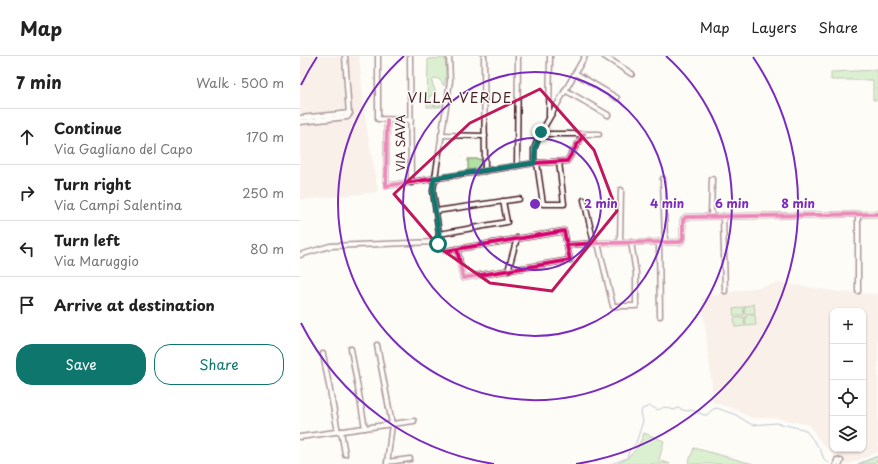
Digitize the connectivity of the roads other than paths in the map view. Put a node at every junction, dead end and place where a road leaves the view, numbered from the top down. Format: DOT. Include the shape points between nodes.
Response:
graph roads {
  1 [pos="345,56"];
  2 [pos="378,56"];
  3 [pos="410,56"];
  4 [pos="449,56"];
  5 [pos="484,56"];
  6 [pos="518,56"];
  7 [pos="550,56"];
  8 [pos="585,56"];
  9 [pos="604,56"];
  10 [pos="575,73"];
  11 [pos="632,74"];
  12 [pos="565,90"];
  13 [pos="617,98"];
  14 [pos="350,112"];
  15 [pos="608,115"];
  16 [pos="549,117"];
  17 [pos="300,118"];
  18 [pos="387,120"];
  19 [pos="412,120"];
  20 [pos="300,122"];
  21 [pos="540,134"];
  22 [pos="584,134"];
  23 [pos="599,134"];
  24 [pos="441,135"];
  25 [pos="485,136"];
  26 [pos="559,162"];
  27 [pos="535,163"];
  28 [pos="517,166"];
  29 [pos="485,171"];
  30 [pos="434,178"];
  31 [pos="712,179"];
  32 [pos="663,180"];
  33 [pos="411,183"];
  34 [pos="620,190"];
  35 [pos="519,199"];
  36 [pos="584,200"];
  37 [pos="503,201"];
  38 [pos="436,212"];
  39 [pos="858,214"];
  40 [pos="878,214"];
  41 [pos="711,216"];
  42 [pos="724,216"];
  43 [pos="439,234"];
  44 [pos="517,238"];
  45 [pos="437,242"];
  46 [pos="620,242"];
  47 [pos="632,242"];
  48 [pos="659,242"];
  49 [pos="665,242"];
  50 [pos="596,243"];
  51 [pos="567,245"];
  52 [pos="457,249"];
  53 [pos="300,255"];
  54 [pos="508,271"];
  55 [pos="725,291"];
  56 [pos="858,291"];
  57 [pos="660,316"];
  58 [pos="377,345"];
  59 [pos="350,349"];
  60 [pos="323,354"];
  61 [pos="414,421"];
  62 [pos="392,424"];
  63 [pos="365,428"];
  64 [pos="339,432"];
  65 [pos="300,437"];
  66 [pos="345,454"];
  67 [pos="410,459"];
  68 [pos="387,463"];
  1 -- 14 [label="street"];
  2 -- 18 [label="street" via="378,119"];
  3 -- 19 [label="street, VIA SAVA"];
  4 -- 24 [label="street" via="450,81"];
  5 -- 25 [label="street"];
  6 -- 28 [label="street"];
  7 -- 16 [label="street"];
  8 -- 10 [label="street"];
  9 -- 11 [label="street"];
  10 -- 12 [label="street"];
  10 -- 13 [label="street"];
  12 -- 15 [label="street"];
  12 -- 16 [label="street"];
  14 -- 17 [label="street"];
  14 -- 20 [label="street" via="348,117"];
  16 -- 21 [label="street"];
  18 -- 19 [label="street"];
  18 -- 33 [label="street" via="386,186"];
  19 -- 33 [label="street, VIA SAVA"];
  21 -- 22 [label="street"];
  21 -- 27 [label="street" via="535,148"];
  22 -- 23 [label="street"];
  22 -- 26 [label="street" via="567,161"];
  24 -- 25 [label="street"];
  24 -- 30 [label="street"];
  25 -- 29 [label="street"];
  26 -- 27 [label="street"];
  26 -- 27 [label="street" via="564,204 543,204"];
  27 -- 28 [label="street"];
  28 -- 29 [label="street"];
  29 -- 30 [label="street"];
  30 -- 33 [label="street"];
  30 -- 38 [label="street"];
  31 -- 41 [label="street"];
  32 -- 49 [label="street"];
  34 -- 46 [label="street"];
  35 -- 37 [label="street"];
  36 -- 50 [label="street"];
  37 -- 38 [label="street"];
  37 -- 43 [label="street" via="507,222"];
  38 -- 43 [label="street"];
  39 -- 40 [label="street"];
  39 -- 42 [label="street"];
  39 -- 56 [label="street"];
  41 -- 42 [label="street"];
  41 -- 49 [label="street" via="686,217 682,241"];
  42 -- 55 [label="street"];
  43 -- 45 [label="street"];
  44 -- 51 [label="street" via="564,230"];
  44 -- 52 [label="street"];
  44 -- 54 [label="street"];
  45 -- 52 [label="street" via="445,251"];
  45 -- 53 [label="street" via="330,246"];
  46 -- 47 [label="street"];
  46 -- 50 [label="street"];
  47 -- 48 [label="street"];
  47 -- 50 [label="street" via="636,273 636,306 613,306"];
  48 -- 49 [label="street"];
  48 -- 57 [label="street"];
  50 -- 51 [label="street"];
  51 -- 54 [label="street" via="570,260"];
  52 -- 54 [label="street" via="463,278"];
  58 -- 62 [label="street"];
  59 -- 63 [label="street"];
  60 -- 64 [label="street"];
  61 -- 62 [label="street"];
  62 -- 63 [label="street"];
  62 -- 68 [label="street"];
  63 -- 64 [label="street"];
  64 -- 65 [label="street"];
  64 -- 66 [label="street"];
  67 -- 68 [label="street"];
}
